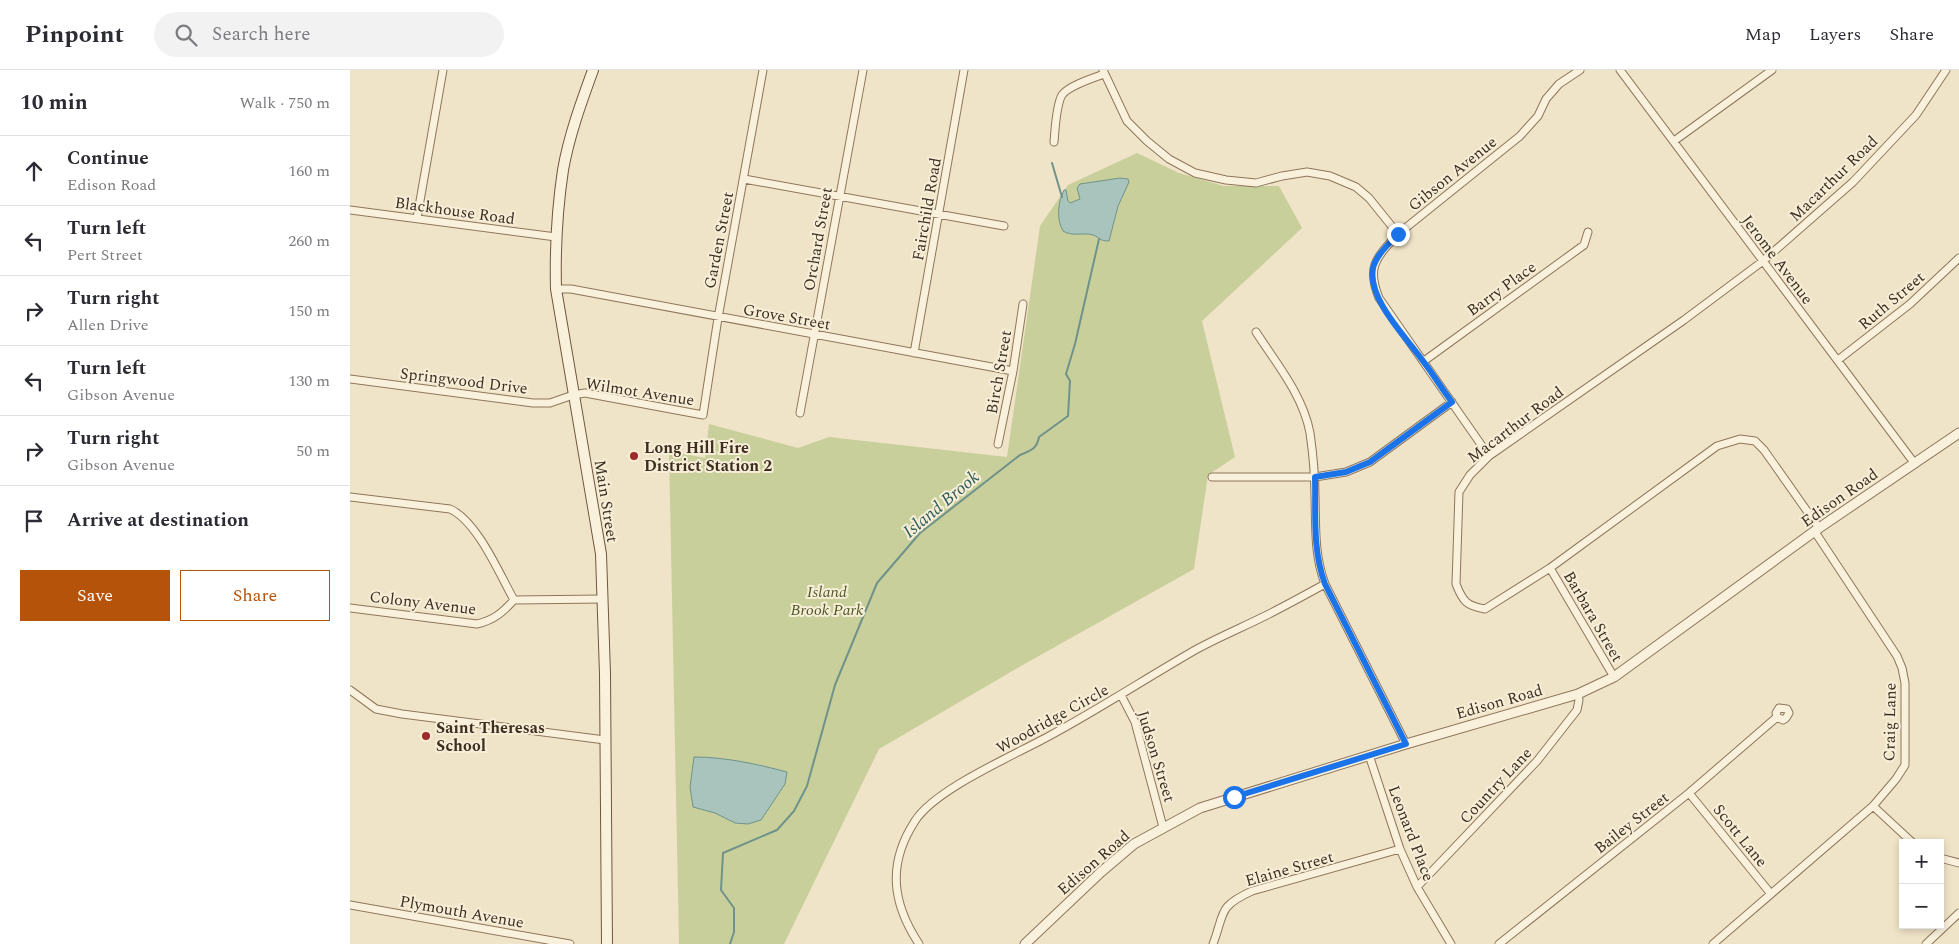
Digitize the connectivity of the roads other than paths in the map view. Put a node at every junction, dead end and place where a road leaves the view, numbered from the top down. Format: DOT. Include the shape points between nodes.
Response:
graph roads {
  1 [pos="443,70"];
  2 [pos="593,70"];
  3 [pos="763,70"];
  4 [pos="863,70"];
  5 [pos="964,70"];
  6 [pos="1580,70"];
  7 [pos="1620,70"];
  8 [pos="1772,70"];
  9 [pos="1946,70"];
  10 [pos="1103,72"];
  11 [pos="1054,142"];
  12 [pos="1674,142"];
  13 [pos="744,178"];
  14 [pos="839,196"];
  15 [pos="350,210"];
  16 [pos="939,215"];
  17 [pos="417,218"];
  18 [pos="1004,226"];
  19 [pos="1588,232"];
  20 [pos="1398,234"];
  21 [pos="556,237"];
  22 [pos="1959,258"];
  23 [pos="1763,262"];
  24 [pos="556,289"];
  25 [pos="1024,304"];
  26 [pos="718,318"];
  27 [pos="1256,332"];
  28 [pos="814,335"];
  29 [pos="914,353"];
  30 [pos="1838,360"];
  31 [pos="1424,361"];
  32 [pos="1013,371"];
  33 [pos="350,379"];
  34 [pos="573,394"];
  35 [pos="1452,402"];
  36 [pos="800,413"];
  37 [pos="703,415"];
  38 [pos="1959,434"];
  39 [pos="998,444"];
  40 [pos="1489,456"];
  41 [pos="1915,464"];
  42 [pos="1212,477"];
  43 [pos="1315,477"];
  44 [pos="350,497"];
  45 [pos="1817,530"];
  46 [pos="1550,568"];
  47 [pos="1325,584"];
  48 [pos="603,599"];
  49 [pos="514,600"];
  50 [pos="350,608"];
  51 [pos="1614,677"];
  52 [pos="350,690"];
  53 [pos="1578,694"];
  54 [pos="1121,695"];
  55 [pos="1777,717"];
  56 [pos="605,740"];
  57 [pos="1406,744"];
  58 [pos="1369,755"];
  59 [pos="1689,793"];
  60 [pos="1873,806"];
  61 [pos="1163,827"];
  62 [pos="1909,839"];
  63 [pos="1400,849"];
  64 [pos="1944,859"];
  65 [pos="1959,863"];
  66 [pos="1417,887"];
  67 [pos="1771,894"];
  68 [pos="350,904"];
  69 [pos="1959,913"];
  70 [pos="1447,942"];
  71 [pos="570,944"];
  72 [pos="607,944"];
  73 [pos="919,944"];
  74 [pos="1025,944"];
  75 [pos="1213,944"];
  76 [pos="1499,944"];
  77 [pos="1712,944"];
  78 [pos="1926,944"];
  1 -- 17 [label="street"];
  2 -- 21 [label="main road, Main Street" via="564,168"];
  3 -- 13 [label="street, Garden Street"];
  4 -- 14 [label="street, Orchard Street"];
  5 -- 16 [label="street, Fairchild Road"];
  6 -- 20 [label="street, Gibson Avenue" via="1559,84 1520,136"];
  7 -- 12 [label="street, Jerome Avenue"];
  8 -- 12 [label="street"];
  9 -- 23 [label="street, Macarthur Road" via="1916,115 1859,175"];
  10 -- 11 [label="street" via="1062,95"];
  10 -- 20 [label="street" via="1127,121 1169,160 1195,173 1234,181 1256,183 1307,172 1330,176 1356,187 1369,198"];
  12 -- 23 [label="street, Jerome Avenue"];
  13 -- 14 [label="street"];
  13 -- 26 [label="street, Garden Street"];
  14 -- 16 [label="street"];
  14 -- 28 [label="street, Orchard Street"];
  15 -- 17 [label="street, Blackhouse Road"];
  16 -- 18 [label="street"];
  16 -- 29 [label="street, Fairchild Road"];
  17 -- 21 [label="street, Blackhouse Road"];
  19 -- 31 [label="street, Barry Place" via="1584,245"];
  20 -- 31 [label="street, Gibson Avenue" via="1373,267 1373,283 1391,319"];
  21 -- 24 [label="main road, Main Street"];
  22 -- 30 [label="street, Ruth Street" via="1910,304"];
  23 -- 30 [label="street, Jerome Avenue"];
  23 -- 40 [label="street, Macarthur Road"];
  24 -- 26 [label="street, Grove Street" via="571,289"];
  24 -- 34 [label="main road, Main Street"];
  25 -- 32 [label="street, Birch Street"];
  26 -- 28 [label="street, Grove Street"];
  26 -- 37 [label="street, Garden Street"];
  27 -- 43 [label="street" via="1302,408 1310,431"];
  28 -- 29 [label="street, Grove Street"];
  28 -- 36 [label="street, Orchard Street"];
  29 -- 32 [label="street, Grove Street"];
  30 -- 41 [label="street, Jerome Avenue"];
  31 -- 35 [label="street, Gibson Avenue"];
  32 -- 39 [label="street, Birch Street"];
  33 -- 34 [label="street, Springwood Drive" via="533,403 550,403"];
  34 -- 37 [label="street, Wilmot Avenue" via="585,393"];
  34 -- 48 [label="main road, Main Street" via="601,554"];
  35 -- 40 [label="street, Gibson Avenue"];
  35 -- 43 [label="street" via="1370,462 1346,472"];
  38 -- 41 [label="street, Edison Road"];
  40 -- 46 [label="street, Macarthur Road" via="1459,492 1456,584 1461,597 1471,607 1485,609"];
  41 -- 45 [label="street, Edison Road"];
  42 -- 43 [label="street"];
  43 -- 47 [label="street" via="1316,542"];
  44 -- 49 [label="street" via="450,509 459,513 472,526"];
  45 -- 46 [label="street, Macarthur Road" via="1764,450 1755,441 1740,438 1717,446"];
  45 -- 51 [label="street, Edison Road"];
  45 -- 60 [label="street, Craig Lane" via="1902,668 1905,683 1905,764"];
  46 -- 51 [label="street, Barbara Street"];
  47 -- 54 [label="street, Woodridge Circle" via="1199,649"];
  47 -- 57 [label="street"];
  48 -- 49 [label="street"];
  48 -- 56 [label="main road, Main Street"];
  49 -- 50 [label="street, Colony Avenue" via="501,615 477,624"];
  51 -- 53 [label="street, Edison Road"];
  52 -- 56 [label="street" via="378,710"];
  53 -- 57 [label="street, Edison Road"];
  53 -- 66 [label="street, Country Lane" via="1577,710 1537,761"];
  54 -- 61 [label="street, Judson Street" via="1135,722"];
  54 -- 73 [label="street, Woodridge Circle" via="968,779 927,806 915,820 902,845 895,873 898,899 907,926"];
  55 -- 59 [label="street, Bailey Street"];
  56 -- 72 [label="main road, Main Street"];
  57 -- 58 [label="street, Edison Road"];
  58 -- 61 [label="street, Edison Road" via="1200,808"];
  58 -- 63 [label="street, Leonard Place"];
  59 -- 67 [label="street, Scott Lane"];
  59 -- 76 [label="street, Bailey Street"];
  60 -- 62 [label="street"];
  60 -- 67 [label="street, Craig Lane"];
  61 -- 74 [label="street, Edison Road" via="1134,844"];
  63 -- 66 [label="street, Leonard Place"];
  63 -- 75 [label="street, Elaine Street" via="1252,891 1235,899 1222,915"];
  64 -- 65 [label="street"];
  66 -- 70 [label="street, Leonard Place"];
  67 -- 77 [label="street, Craig Lane"];
  68 -- 71 [label="street, Plymouth Avenue"];
  69 -- 78 [label="street"];
}
